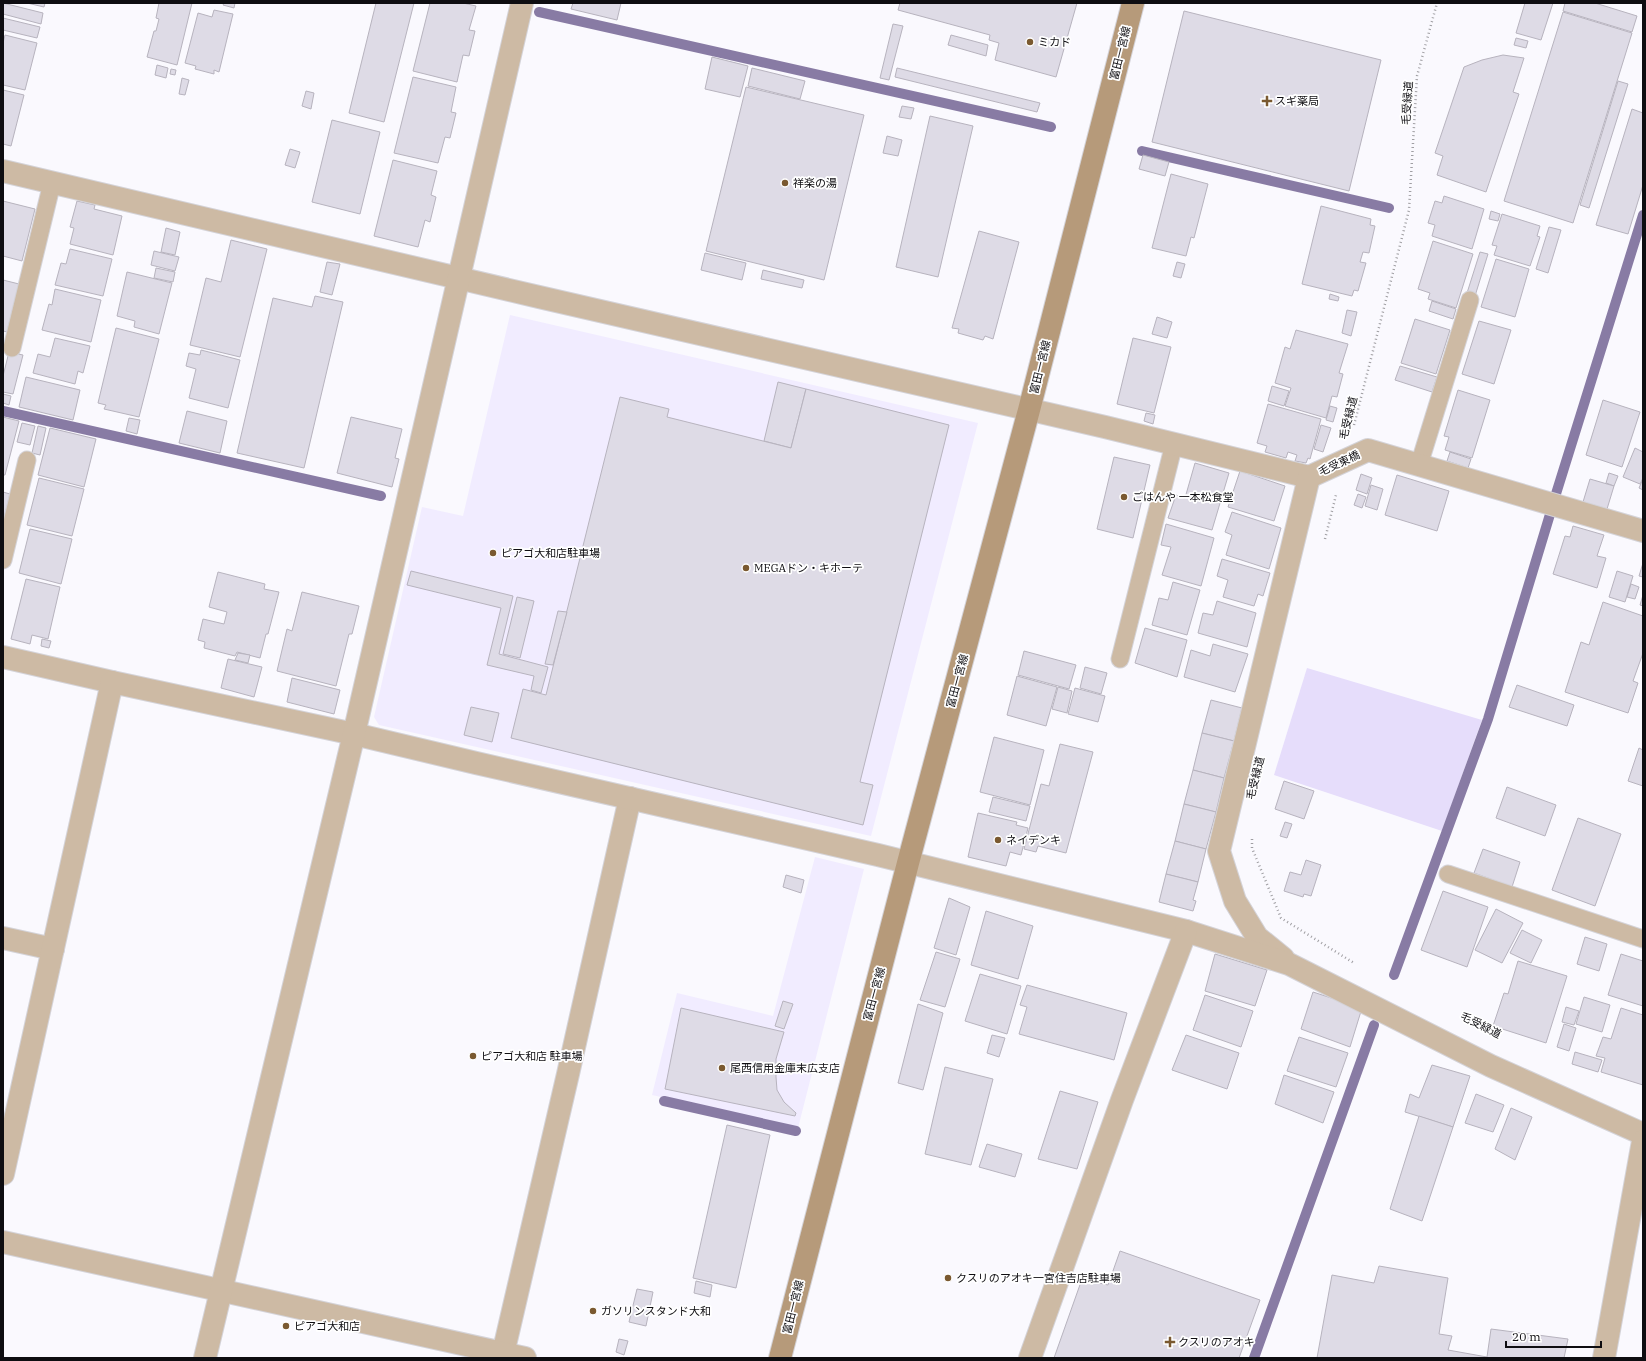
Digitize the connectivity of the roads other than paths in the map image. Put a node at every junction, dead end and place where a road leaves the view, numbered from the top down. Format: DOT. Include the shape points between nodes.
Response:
graph roads {
  1 [pos="522,3"];
  2 [pos="1133,3"];
  3 [pos="3,171"];
  4 [pos="52,182"];
  5 [pos="458,278"];
  6 [pos="1470,300"];
  7 [pos="12,348"];
  8 [pos="1029,410"];
  9 [pos="1174,444"];
  10 [pos="27,460"];
  11 [pos="1419,465"];
  12 [pos="1309,477"];
  13 [pos="1643,531"];
  14 [pos="3,560"];
  15 [pos="3,657"];
  16 [pos="1120,659"];
  17 [pos="112,682"];
  18 [pos="354,734"];
  19 [pos="630,798"];
  20 [pos="908,863"];
  21 [pos="1448,874"];
  22 [pos="1186,931"];
  23 [pos="3,938"];
  24 [pos="1643,939"];
  25 [pos="53,949"];
  26 [pos="1289,964"];
  27 [pos="1643,1134"];
  28 [pos="1643,1141"];
  29 [pos="3,1174"];
  30 [pos="3,1242"];
  31 [pos="221,1290"];
  32 [pos="503,1355"];
  33 [pos="205,1358"];
  34 [pos="526,1358"];
  35 [pos="780,1358"];
  36 [pos="1030,1358"];
  37 [pos="1604,1358"];
  1 -- 5 [label="street"];
  2 -- 8 [label="main road, 富田一宮線"];
  3 -- 4 [label="street"];
  4 -- 5 [label="street"];
  4 -- 7 [label="lane"];
  5 -- 8 [label="street"];
  5 -- 18 [label="street"];
  6 -- 11 [label="lane"];
  8 -- 9 [label="street"];
  8 -- 20 [label="main road, 富田一宮線"];
  9 -- 12 [label="street"];
  9 -- 16 [label="lane"];
  10 -- 14 [label="lane"];
  11 -- 12 [label="street, 毛受東橋" via="1368,450"];
  11 -- 13 [label="street"];
  12 -- 26 [label="street" via="1219,851 1234,901 1257,937"];
  15 -- 17 [label="street"];
  17 -- 18 [label="street"];
  17 -- 25 [label="street"];
  18 -- 19 [label="street"];
  18 -- 31 [label="street"];
  19 -- 20 [label="street"];
  19 -- 32 [label="street"];
  20 -- 22 [label="street"];
  20 -- 35 [label="main road, 富田一宮線"];
  21 -- 24 [label="lane"];
  22 -- 26 [label="street"];
  22 -- 36 [label="street" via="1122,1100"];
  23 -- 25 [label="street"];
  25 -- 29 [label="street"];
  26 -- 27 [label="street" via="1491,1066"];
  28 -- 37 [label="street"];
  30 -- 31 [label="street"];
  31 -- 32 [label="street"];
  31 -- 33 [label="street"];
  32 -- 34 [label="street"];
}
